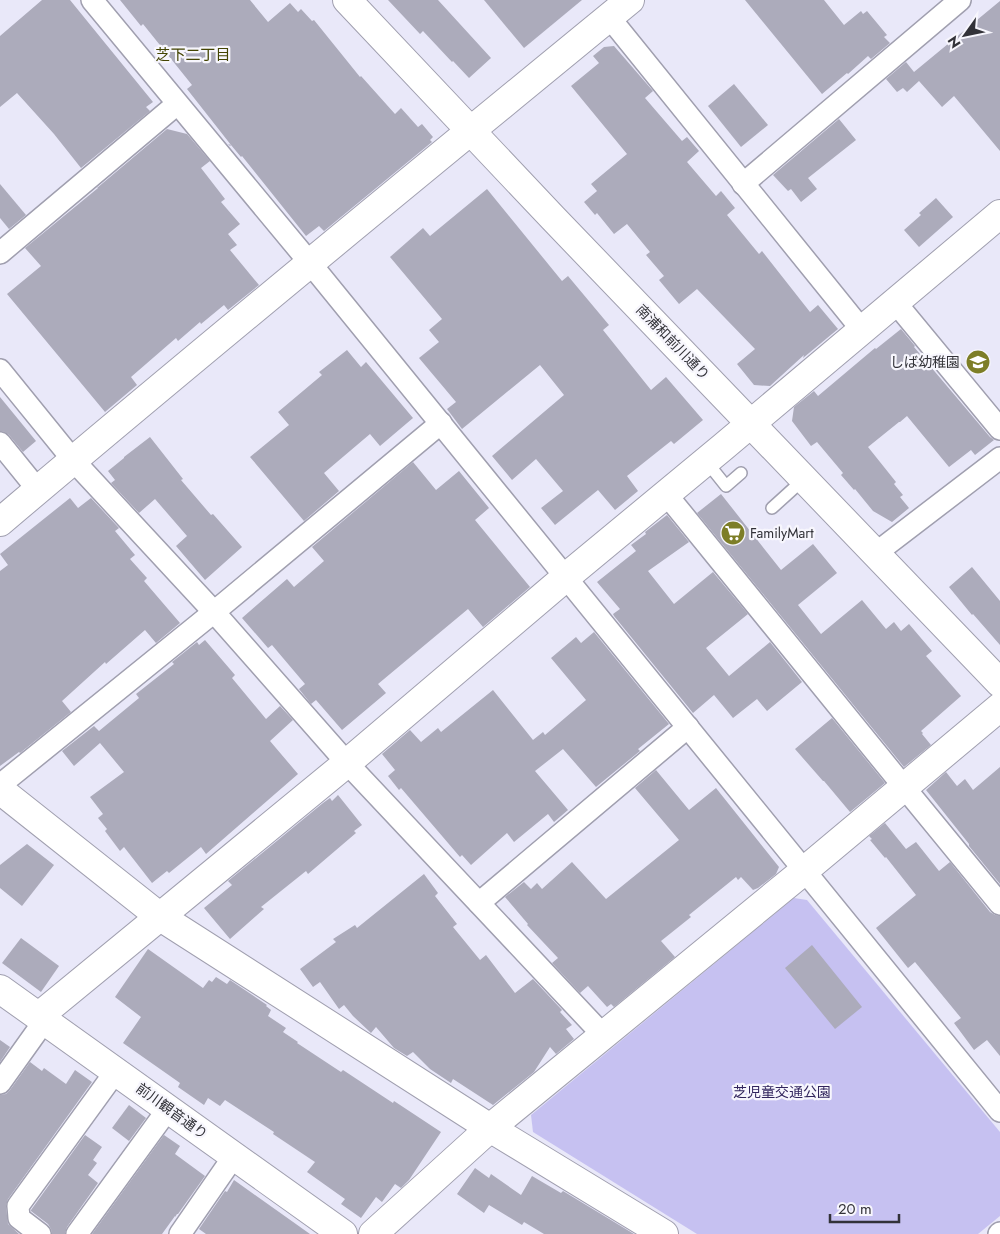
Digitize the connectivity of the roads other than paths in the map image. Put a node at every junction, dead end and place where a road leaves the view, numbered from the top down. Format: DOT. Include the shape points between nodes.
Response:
graph roads {
  1 [pos="92,0"];
  2 [pos="347,0"];
  3 [pos="630,0"];
  4 [pos="953,2"];
  5 [pos="609,17"];
  6 [pos="177,104"];
  7 [pos="470,130"];
  8 [pos="743,184"];
  9 [pos="1000,214"];
  10 [pos="0,253"];
  11 [pos="310,263"];
  12 [pos="895,302"];
  13 [pos="862,330"];
  14 [pos="0,370"];
  15 [pos="441,423"];
  16 [pos="752,423"];
  17 [pos="1000,429"];
  18 [pos="0,443"];
  19 [pos="1000,458"];
  20 [pos="73,460"];
  21 [pos="706,461"];
  22 [pos="741,473"];
  23 [pos="805,479"];
  24 [pos="38,490"];
  25 [pos="666,494"];
  26 [pos="772,508"];
  27 [pos="0,522"];
  28 [pos="876,553"];
  29 [pos="566,577"];
  30 [pos="214,612"];
  31 [pos="1000,684"];
  32 [pos="1000,707"];
  33 [pos="688,727"];
  34 [pos="347,762"];
  35 [pos="0,785"];
  36 [pos="904,787"];
  37 [pos="0,790"];
  38 [pos="805,870"];
  39 [pos="479,903"];
  40 [pos="1000,904"];
  41 [pos="160,916"];
  42 [pos="0,989"];
  43 [pos="42,1018"];
  44 [pos="603,1035"];
  45 [pos="116,1071"];
  46 [pos="0,1083"];
  47 [pos="168,1109"];
  48 [pos="1000,1111"];
  49 [pos="490,1128"];
  50 [pos="234,1156"];
  51 [pos="338,1232"];
  52 [pos="40,1234"];
  53 [pos="77,1234"];
  54 [pos="180,1234"];
  55 [pos="373,1234"];
  56 [pos="664,1234"];
  1 -- 6 [label="street"];
  2 -- 7 [label="street, 南浦和前川通り"];
  3 -- 5 [label="street"];
  4 -- 8 [label="street"];
  5 -- 7 [label="street"];
  5 -- 8 [label="street"];
  6 -- 10 [label="street"];
  6 -- 11 [label="street"];
  7 -- 11 [label="street"];
  7 -- 16 [label="street, 南浦和前川通り"];
  8 -- 13 [label="street"];
  9 -- 12 [label="street"];
  11 -- 15 [label="street"];
  11 -- 20 [label="street"];
  12 -- 13 [label="street"];
  12 -- 17 [label="street"];
  13 -- 16 [label="street"];
  14 -- 20 [label="street"];
  15 -- 29 [label="street"];
  15 -- 30 [label="street"];
  16 -- 21 [label="street"];
  16 -- 23 [label="street, 南浦和前川通り"];
  18 -- 24 [label="street"];
  19 -- 28 [label="street"];
  20 -- 24 [label="street"];
  20 -- 30 [label="street"];
  21 -- 22 [label="lane" via="726,486"];
  21 -- 25 [label="street"];
  23 -- 26 [label="lane"];
  23 -- 28 [label="street, 南浦和前川通り"];
  24 -- 27 [label="street"];
  25 -- 29 [label="street"];
  25 -- 36 [label="street"];
  28 -- 31 [label="street, 南浦和前川通り"];
  29 -- 33 [label="street"];
  29 -- 34 [label="street"];
  30 -- 34 [label="street"];
  30 -- 35 [label="street"];
  32 -- 36 [label="street"];
  33 -- 38 [label="street"];
  33 -- 39 [label="street"];
  34 -- 39 [label="street"];
  34 -- 41 [label="street"];
  36 -- 38 [label="street"];
  36 -- 40 [label="street"];
  37 -- 41 [label="street"];
  38 -- 44 [label="street"];
  38 -- 48 [label="street"];
  39 -- 44 [label="street"];
  41 -- 43 [label="street"];
  41 -- 49 [label="street"];
  42 -- 43 [label="street, 前川観音通り"];
  43 -- 45 [label="street, 前川観音通り"];
  43 -- 46 [label="street"];
  44 -- 49 [label="street"];
  45 -- 47 [label="street, 前川観音通り"];
  45 -- 52 [label="street" via="18,1206 19,1218"];
  47 -- 50 [label="street, 前川観音通り"];
  47 -- 53 [label="street"];
  49 -- 55 [label="street"];
  49 -- 56 [label="street"];
  50 -- 51 [label="street, 前川観音通り"];
  50 -- 54 [label="street"];
}
